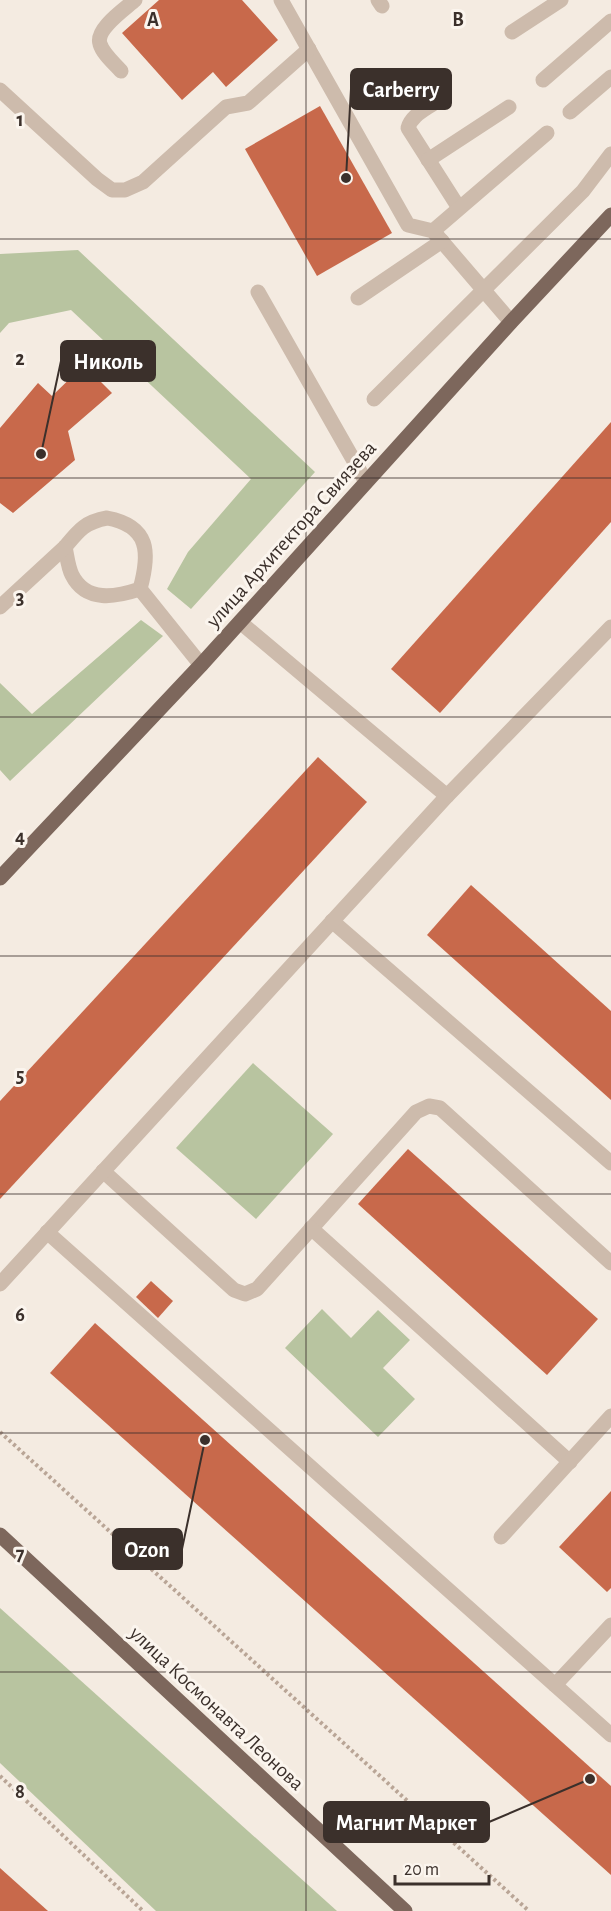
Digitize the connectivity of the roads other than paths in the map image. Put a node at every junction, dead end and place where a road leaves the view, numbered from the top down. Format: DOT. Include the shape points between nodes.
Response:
graph roads {
  1 [pos="135,0"];
  2 [pos="281,0"];
  3 [pos="561,0"];
  4 [pos="611,21"];
  5 [pos="512,32"];
  6 [pos="309,49"];
  7 [pos="121,71"];
  8 [pos="611,77"];
  9 [pos="543,80"];
  10 [pos="0,90"];
  11 [pos="434,103"];
  12 [pos="509,107"];
  13 [pos="570,112"];
  14 [pos="547,133"];
  15 [pos="611,154"];
  16 [pos="428,160"];
  17 [pos="459,208"];
  18 [pos="611,215"];
  19 [pos="437,236"];
  20 [pos="483,290"];
  21 [pos="258,292"];
  22 [pos="358,298"];
  23 [pos="511,322"];
  24 [pos="374,399"];
  25 [pos="366,482"];
  26 [pos="65,547"];
  27 [pos="140,589"];
  28 [pos="0,607"];
  29 [pos="240,622"];
  30 [pos="611,627"];
  31 [pos="201,664"];
  32 [pos="447,796"];
  33 [pos="0,878"];
  34 [pos="332,921"];
  35 [pos="611,1163"];
  36 [pos="103,1171"];
  37 [pos="311,1228"];
  38 [pos="47,1232"];
  39 [pos="611,1263"];
  40 [pos="0,1284"];
  41 [pos="611,1416"];
  42 [pos="570,1462"];
  43 [pos="0,1535"];
  44 [pos="501,1537"];
  45 [pos="611,1625"];
  46 [pos="555,1685"];
  47 [pos="611,1735"];
  48 [pos="405,1911"];
  1 -- 7 [label="lane" via="100,33 104,51"];
  2 -- 6 [label="lane"];
  3 -- 5 [label="lane"];
  4 -- 9 [label="lane"];
  6 -- 10 [label="lane" via="248,103 226,107 143,182 125,190 112,190 97,179"];
  6 -- 19 [label="lane" via="408,225"];
  8 -- 13 [label="lane"];
  11 -- 16 [label="lane" via="417,115 408,128"];
  12 -- 16 [label="lane"];
  14 -- 17 [label="lane"];
  15 -- 20 [label="lane" via="583,191"];
  16 -- 17 [label="lane"];
  17 -- 19 [label="lane"];
  18 -- 23 [label="main road, улица Архитектора Свиязева"];
  19 -- 20 [label="lane"];
  19 -- 22 [label="lane"];
  20 -- 23 [label="lane"];
  20 -- 24 [label="lane"];
  21 -- 25 [label="lane"];
  23 -- 25 [label="main road, улица Архитектора Свиязева"];
  25 -- 29 [label="main road, улица Архитектора Свиязева"];
  26 -- 27 [label="lane" via="71,574 81,587 100,597"];
  26 -- 27 [label="lane" via="82,527 94,520 122,520 135,528 146,548"];
  26 -- 28 [label="lane"];
  27 -- 31 [label="lane"];
  29 -- 31 [label="main road, улица Архитектора Свиязева"];
  29 -- 32 [label="lane"];
  30 -- 32 [label="lane"];
  31 -- 33 [label="main road, улица Архитектора Свиязева"];
  32 -- 34 [label="lane"];
  34 -- 35 [label="lane"];
  34 -- 36 [label="lane"];
  36 -- 37 [label="lane" via="234,1290 245,1294 257,1289"];
  36 -- 38 [label="lane"];
  37 -- 39 [label="lane" via="416,1112 429,1106 440,1108"];
  37 -- 42 [label="lane"];
  38 -- 40 [label="lane"];
  38 -- 46 [label="lane"];
  41 -- 42 [label="lane"];
  42 -- 44 [label="lane"];
  43 -- 48 [label="main road, улица Космонавта Леонова"];
  45 -- 46 [label="lane"];
  46 -- 47 [label="lane"];
}
